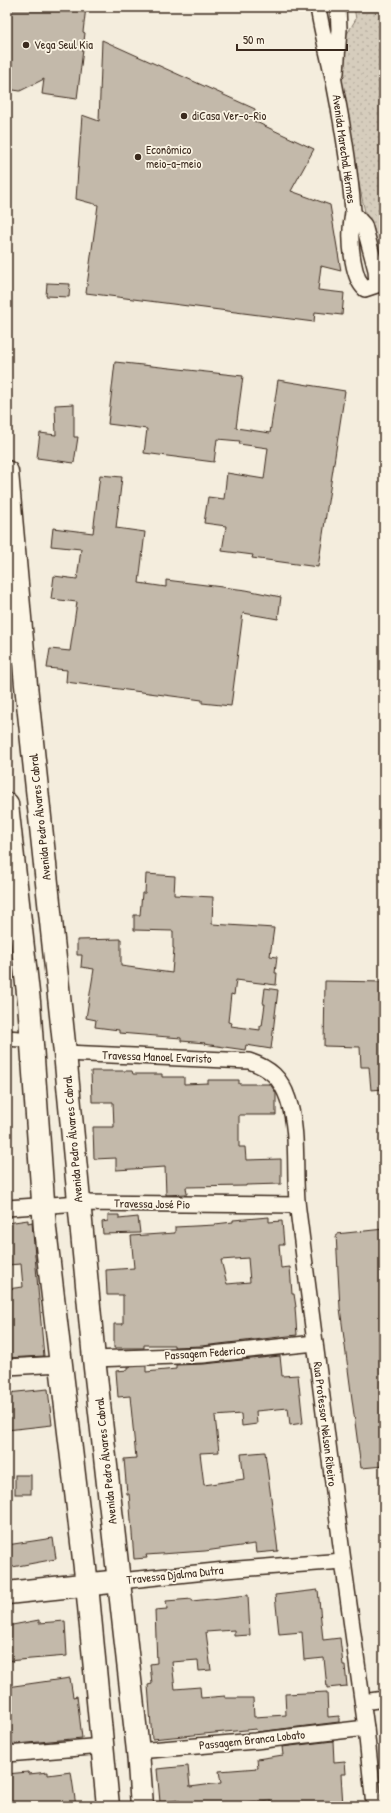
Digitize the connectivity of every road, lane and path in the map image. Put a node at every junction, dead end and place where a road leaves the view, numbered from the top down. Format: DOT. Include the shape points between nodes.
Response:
graph roads {
  1 [pos="318,7"];
  2 [pos="338,7"];
  3 [pos="335,86"];
  4 [pos="353,213"];
  5 [pos="7,472"];
  6 [pos="7,804"];
  7 [pos="29,1002"];
  8 [pos="7,1038"];
  9 [pos="32,1040"];
  10 [pos="65,1053"];
  11 [pos="249,1061"];
  12 [pos="80,1203"];
  13 [pos="44,1205"];
  14 [pos="297,1206"];
  15 [pos="7,1208"];
  16 [pos="315,1343"];
  17 [pos="94,1359"];
  18 [pos="61,1364"];
  19 [pos="7,1367"];
  20 [pos="343,1561"];
  21 [pos="120,1581"];
  22 [pos="87,1585"];
  23 [pos="7,1593"];
  24 [pos="384,1700"];
  25 [pos="363,1702"];
  26 [pos="366,1728"];
  27 [pos="103,1746"];
  28 [pos="138,1751"];
  29 [pos="7,1754"];
  30 [pos="108,1806"];
  31 [pos="142,1806"];
  32 [pos="374,1806"];
  1 -- 3 [label="street, Avenida Marechal Hérmes" via="321,32"];
  2 -- 3 [label="street, Avenida Marechal Hérmes"];
  3 -- 4 [label="street, Avenida Marechal Hérmes"];
  5 -- 10 [label="main road, Avenida Pedro Álvares Cabral" via="26,685"];
  6 -- 7 [label="main road"];
  7 -- 9 [label="main road"];
  7 -- 10 [label="main road" via="35,1012 45,1046 52,1052"];
  8 -- 9 [label="street"];
  9 -- 13 [label="main road"];
  10 -- 11 [label="street, Travessa Manoel Evaristo"];
  10 -- 12 [label="main road, Avenida Pedro Álvares Cabral"];
  11 -- 14 [label="street, Rua Professor Nelson Ribeiro" via="274,1073 289,1100 294,1135"];
  12 -- 13 [label="street, Travessa José Pio"];
  12 -- 14 [label="street, Travessa José Pio"];
  12 -- 17 [label="main road, Avenida Pedro Álvares Cabral"];
  13 -- 15 [label="street, Travessa José Pio"];
  13 -- 18 [label="main road"];
  14 -- 16 [label="street, Rua Professor Nelson Ribeiro"];
  16 -- 17 [label="street, Passagem Federico" via="203,1355"];
  16 -- 20 [label="street, Rua Professor Nelson Ribeiro"];
  17 -- 21 [label="main road, Avenida Pedro Álvares Cabral"];
  18 -- 19 [label="street"];
  18 -- 22 [label="main road"];
  20 -- 21 [label="street, Travessa Djalma Dutra"];
  20 -- 25 [label="street, Rua Professor Nelson Ribeiro"];
  21 -- 22 [label="main road, Travessa Djalma Dutra"];
  21 -- 28 [label="main road, Avenida Pedro Álvares Cabral"];
  22 -- 23 [label="main road, Travessa Djalma Dutra"];
  22 -- 27 [label="main road"];
  24 -- 25 [label="street"];
  25 -- 26 [label="street, Rua Professor Nelson Ribeiro"];
  26 -- 28 [label="street, Passagem Branca Lobato"];
  26 -- 32 [label="street, Rua Professor Nelson Ribeiro"];
  27 -- 29 [label="street"];
  27 -- 30 [label="main road"];
  28 -- 31 [label="main road, Avenida Pedro Álvares Cabral"];
}
